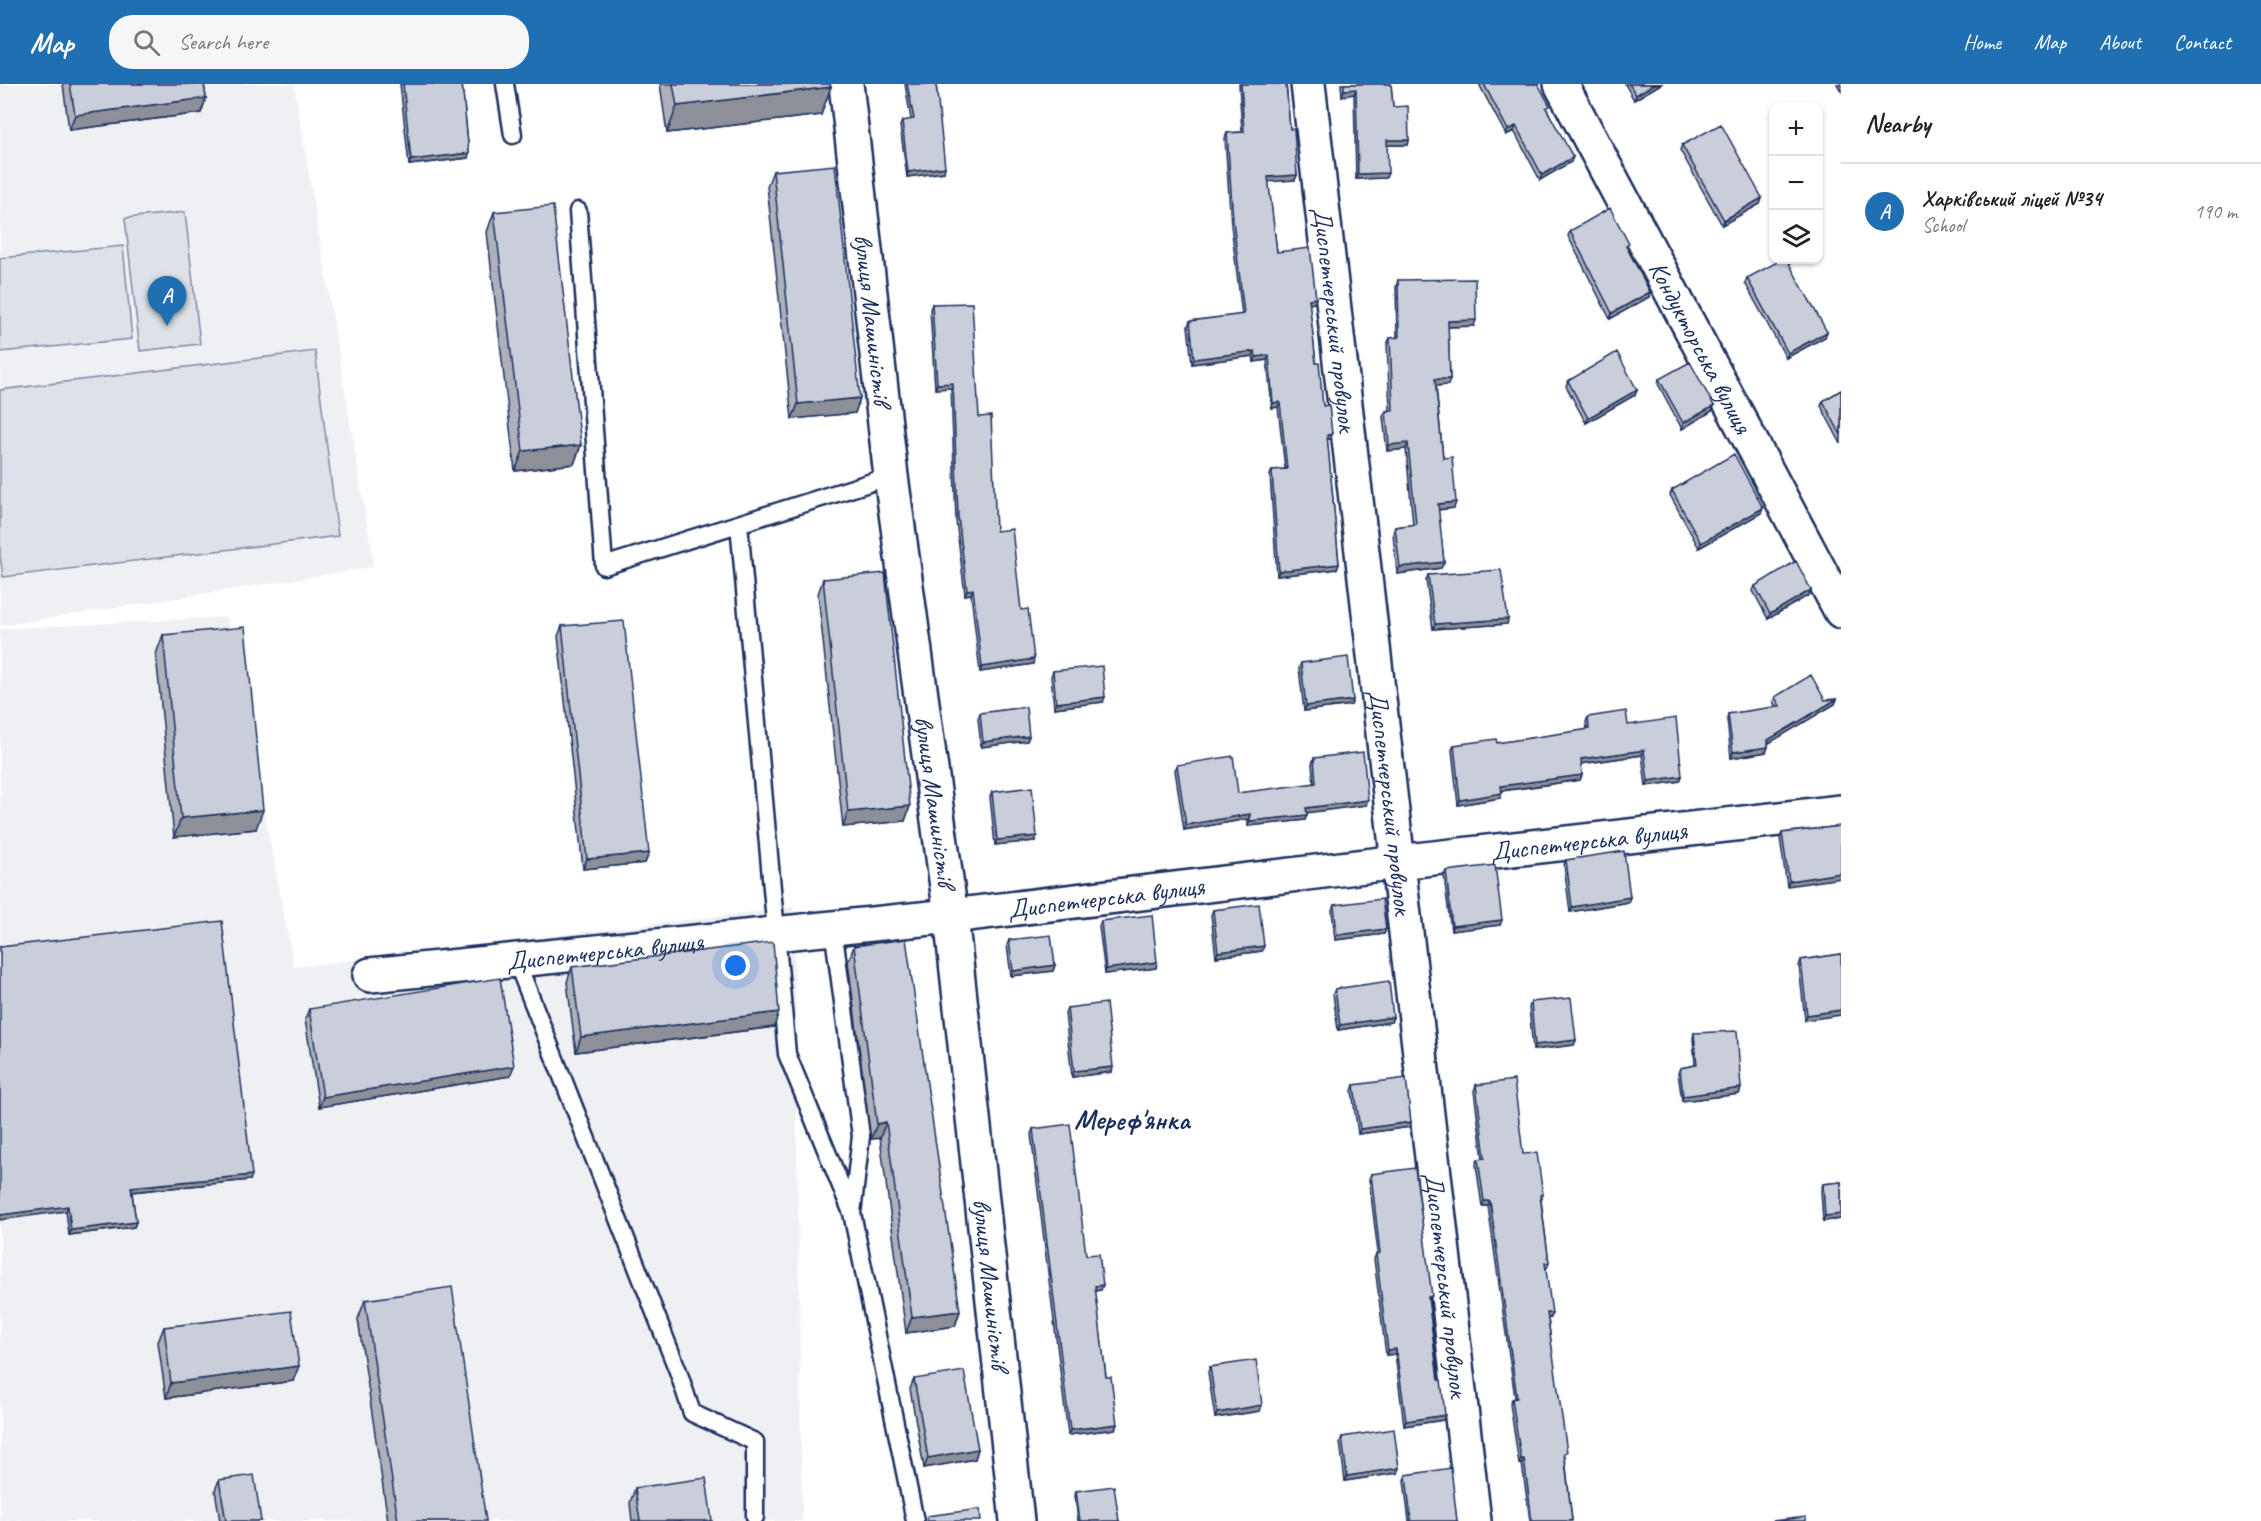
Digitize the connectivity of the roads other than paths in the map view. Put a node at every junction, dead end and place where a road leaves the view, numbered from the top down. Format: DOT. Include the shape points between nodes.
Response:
graph roads {
  1 [pos="504,84"];
  2 [pos="846,84"];
  3 [pos="1308,84"];
  4 [pos="1561,84"];
  5 [pos="513,135"];
  6 [pos="578,212"];
  7 [pos="891,476"];
  8 [pos="739,524"];
  9 [pos="1841,611"];
  10 [pos="1841,812"];
  11 [pos="1398,862"];
  12 [pos="951,916"];
  13 [pos="833,928"];
  14 [pos="776,934"];
  15 [pos="516,960"];
  16 [pos="370,975"];
  17 [pos="852,1214"];
  18 [pos="754,1517"];
  19 [pos="915,1521"];
  20 [pos="1017,1521"];
  21 [pos="1474,1521"];
  1 -- 5 [label="lane"];
  2 -- 7 [label="street, вулиця Машиністів"];
  3 -- 11 [label="street, Диспетчерський провулок"];
  4 -- 9 [label="street, Кондукторська вулиця"];
  6 -- 8 [label="lane" via="604,566"];
  7 -- 8 [label="lane"];
  7 -- 12 [label="street, вулиця Машиністів"];
  8 -- 14 [label="lane"];
  10 -- 11 [label="street, Диспетчерська вулиця"];
  11 -- 12 [label="street, Диспетчерська вулиця"];
  11 -- 21 [label="street, Диспетчерський провулок"];
  12 -- 13 [label="street, Диспетчерська вулиця"];
  12 -- 20 [label="street, вулиця Машиністів"];
  13 -- 14 [label="street, Диспетчерська вулиця"];
  13 -- 17 [label="lane" via="861,1136"];
  14 -- 15 [label="street, Диспетчерська вулиця"];
  14 -- 17 [label="lane" via="787,1054"];
  15 -- 16 [label="street, Диспетчерська вулиця"];
  15 -- 18 [label="lane" via="692,1413 754,1442"];
  17 -- 19 [label="lane"];
}
